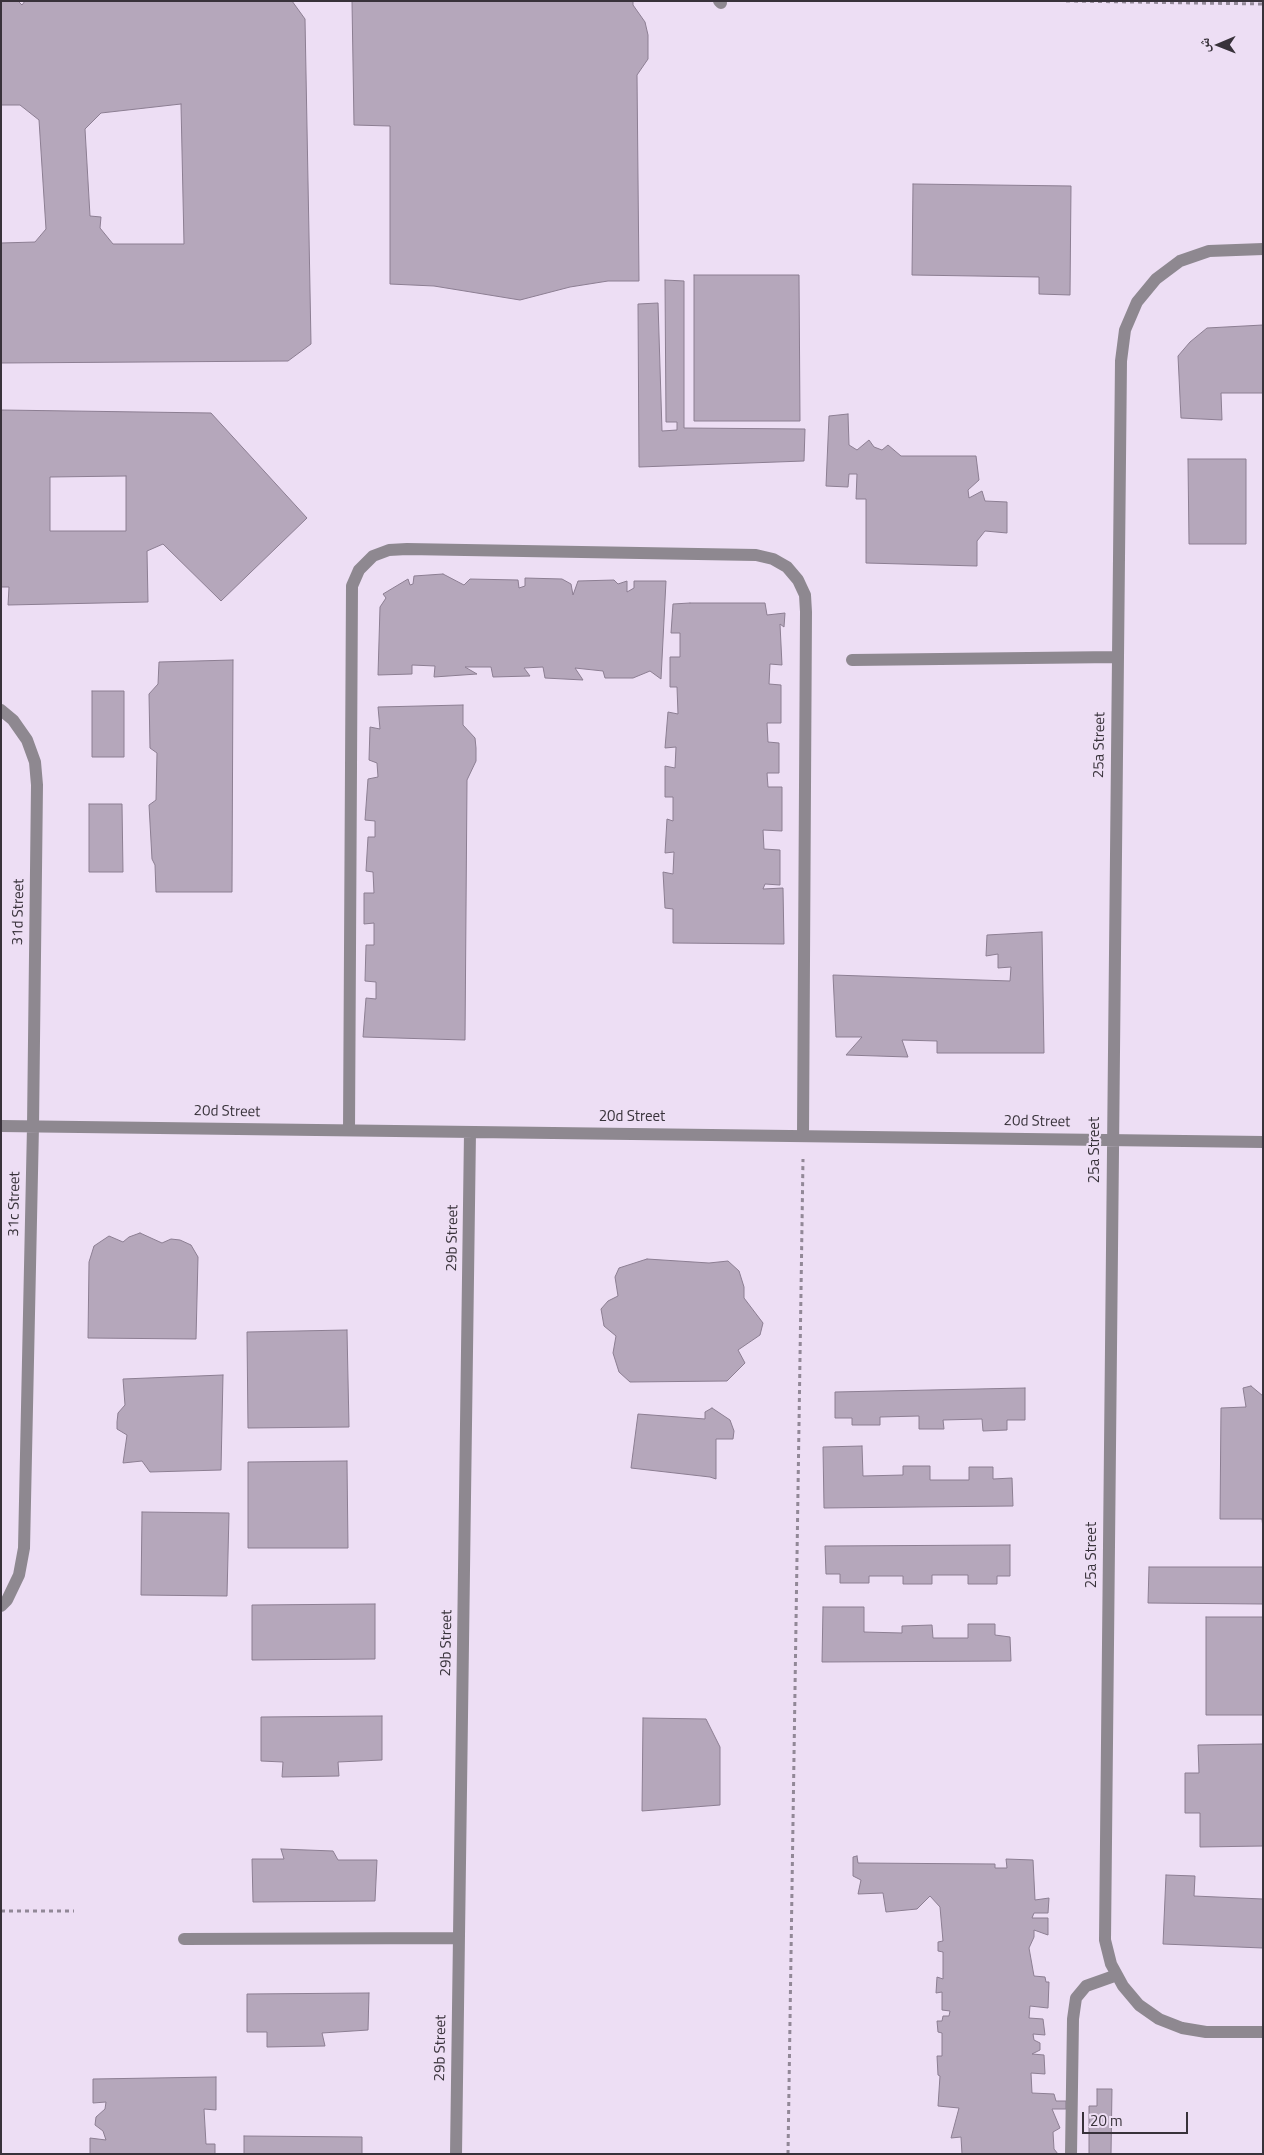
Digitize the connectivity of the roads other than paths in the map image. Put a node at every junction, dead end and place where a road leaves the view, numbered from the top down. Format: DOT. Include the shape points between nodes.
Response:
graph roads {
  1 [pos="1263,249"];
  2 [pos="1117,657"];
  3 [pos="852,660"];
  4 [pos="1,710"];
  5 [pos="1,1126"];
  6 [pos="33,1126"];
  7 [pos="348,1130"];
  8 [pos="470,1132"];
  9 [pos="803,1134"];
  10 [pos="1111,1139"];
  11 [pos="1263,1142"];
  12 [pos="1,1606"];
  13 [pos="459,1938"];
  14 [pos="184,1939"];
  15 [pos="1117,1975"];
  16 [pos="1263,2032"];
  17 [pos="456,2154"];
  18 [pos="1071,2154"];
  1 -- 2 [label="street, 25a Street" via="1209,251 1180,261 1156,279 1137,302 1125,330 1121,361"];
  2 -- 3 [label="street"];
  2 -- 10 [label="street, 25a Street"];
  4 -- 6 [label="street, 31d Street" via="13,720 26,740 34,762 37,785"];
  5 -- 6 [label="street, 20d Street"];
  6 -- 7 [label="street, 20d Street"];
  6 -- 12 [label="street, 31c Street" via="24,1548 19,1575"];
  7 -- 8 [label="street, 20d Street"];
  7 -- 9 [label="street" via="352,586 359,570 373,556 389,550 407,550 756,555 787,567 798,580 805,596 806,612"];
  8 -- 9 [label="street, 20d Street"];
  8 -- 13 [label="street, 29b Street"];
  9 -- 10 [label="street, 20d Street"];
  10 -- 11 [label="street, 20d Street"];
  10 -- 15 [label="street, 25a Street" via="1105,1940"];
  13 -- 14 [label="street"];
  13 -- 17 [label="street, 29b Street"];
  15 -- 16 [label="street, 25a Street" via="1139,2005 1159,2019 1182,2028 1206,2032"];
  15 -- 18 [label="street" via="1086,1986 1076,1998"];
}
